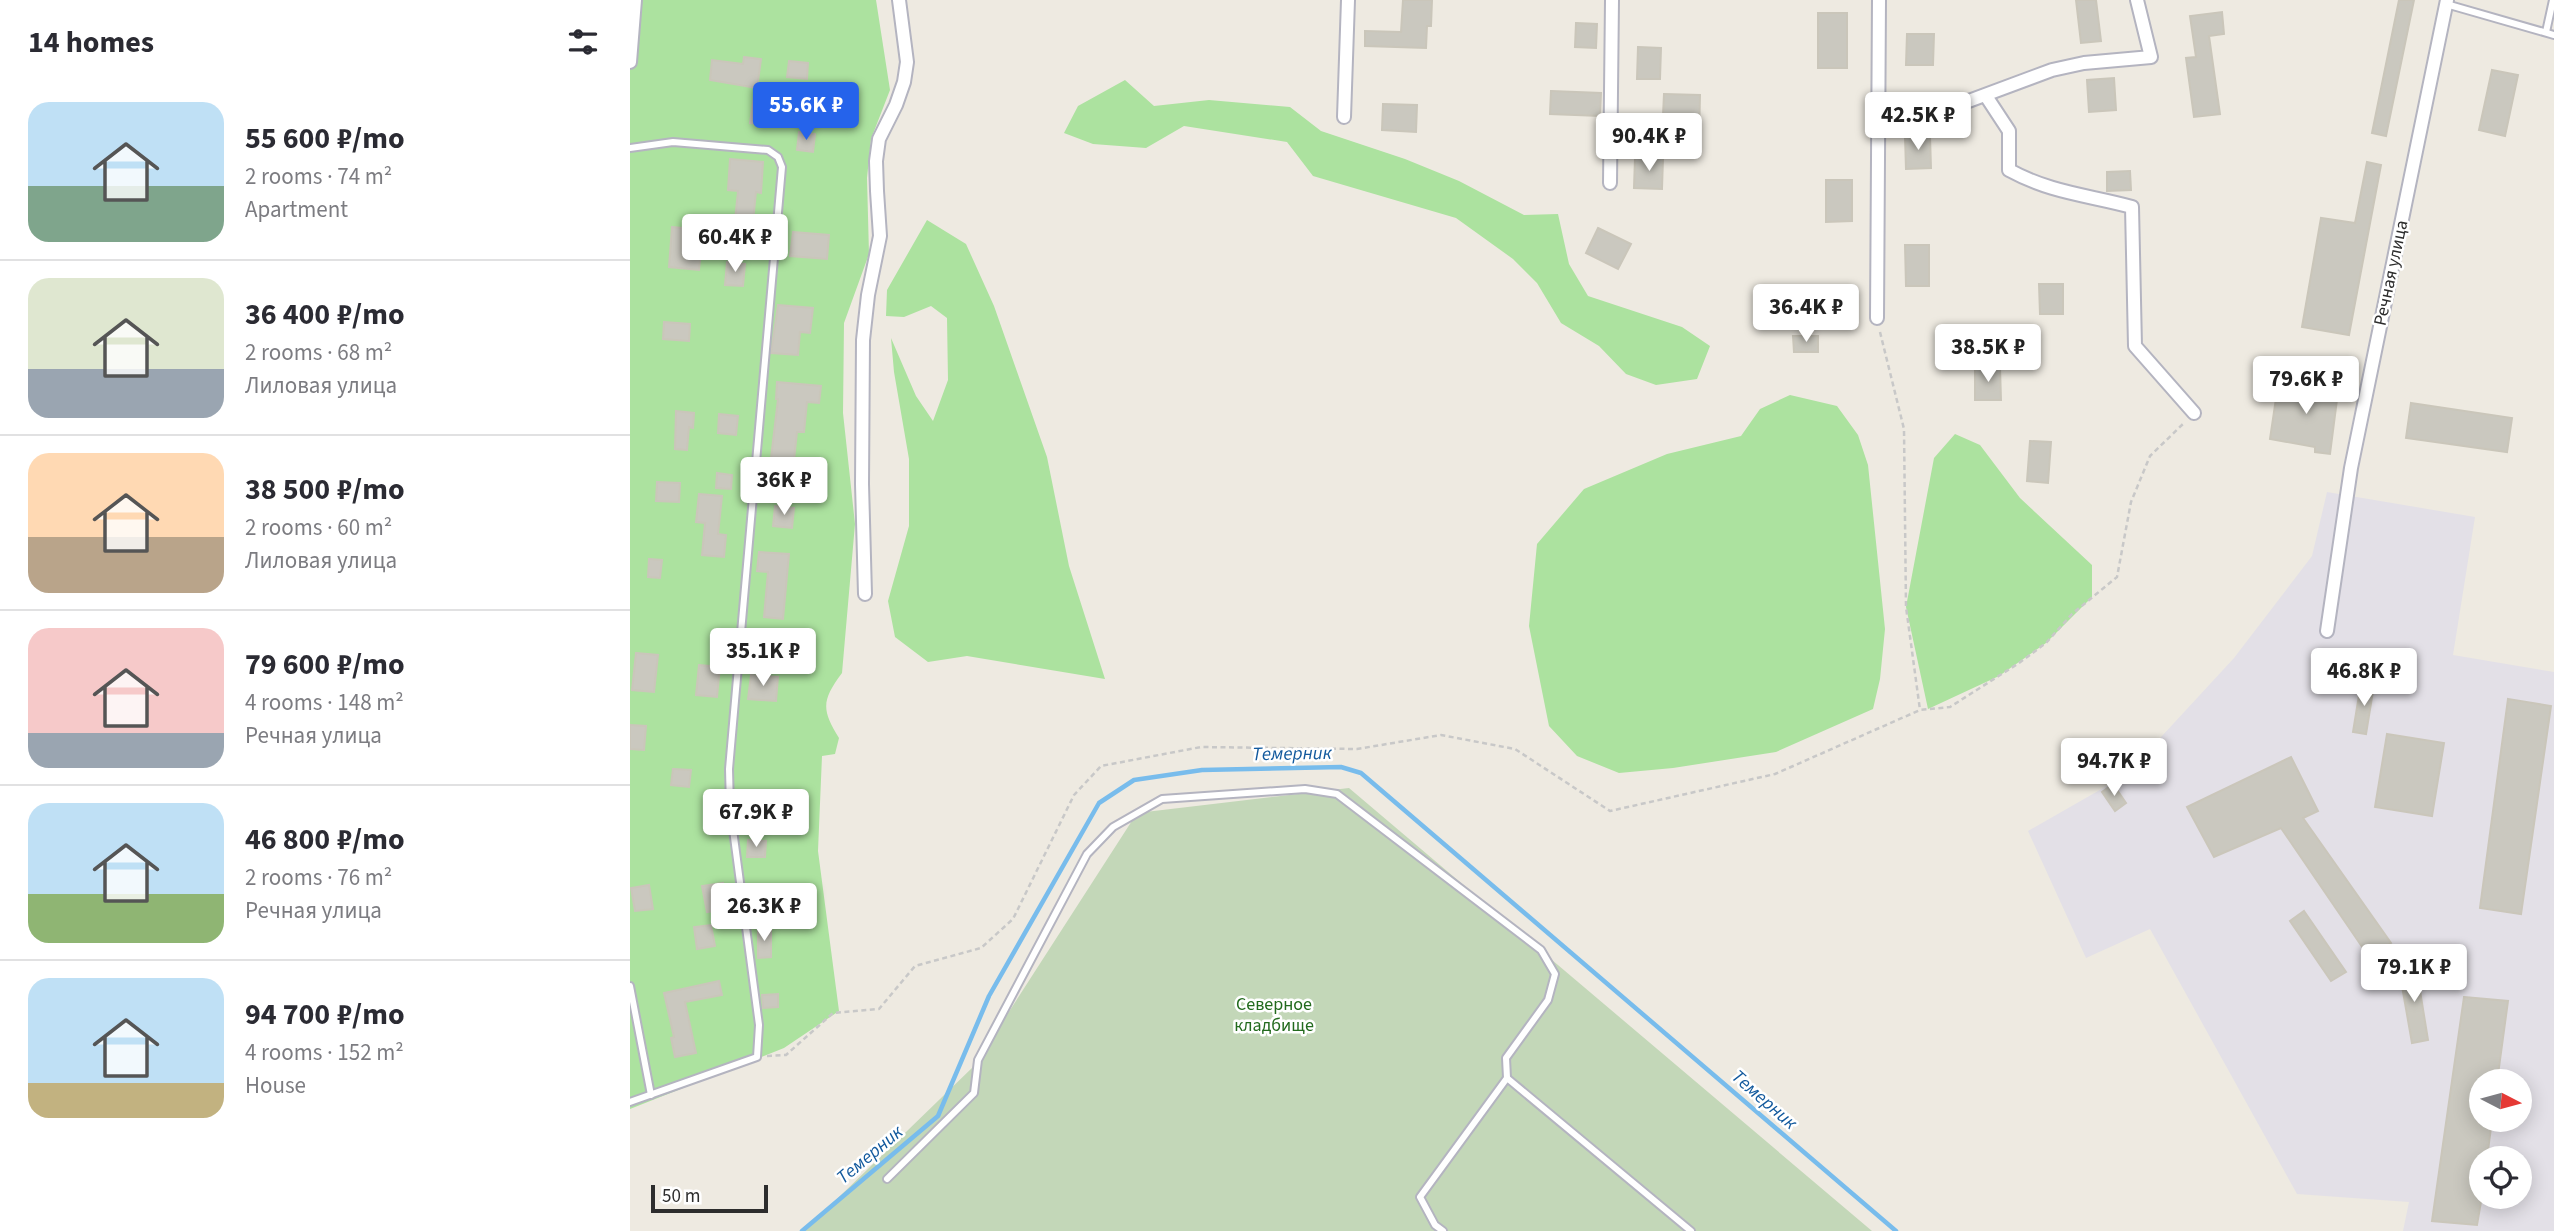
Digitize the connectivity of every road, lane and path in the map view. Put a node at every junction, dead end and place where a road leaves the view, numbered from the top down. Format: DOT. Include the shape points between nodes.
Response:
graph roads {
  1 [pos="635,0"];
  2 [pos="899,0"];
  3 [pos="1348,0"];
  4 [pos="1612,0"];
  5 [pos="1880,0"];
  6 [pos="2137,0"];
  7 [pos="2553,0"];
  8 [pos="2447,2"];
  9 [pos="2546,32"];
  10 [pos="2554,34"];
  11 [pos="630,62"];
  12 [pos="1986,96"];
  13 [pos="1344,117"];
  14 [pos="1878,119"];
  15 [pos="630,148"];
  16 [pos="1610,183"];
  17 [pos="1877,318"];
  18 [pos="2194,413"];
  19 [pos="865,594"];
  20 [pos="2327,631"];
  21 [pos="1920,710"];
  22 [pos="630,986"];
  23 [pos="757,1057"];
  24 [pos="1507,1078"];
  25 [pos="651,1095"];
  26 [pos="630,1102"];
  27 [pos="887,1179"];
  28 [pos="1443,1231"];
  29 [pos="1691,1231"];
  1 -- 11 [label="street"];
  2 -- 19 [label="street" via="907,62 900,93 879,139 880,236 863,340"];
  3 -- 13 [label="street"];
  4 -- 16 [label="street"];
  5 -- 14 [label="street"];
  6 -- 12 [label="street" via="2151,57 2052,70"];
  7 -- 9 [label="lane"];
  8 -- 9 [label="lane"];
  8 -- 20 [label="street, Речная улица" via="2351,468"];
  9 -- 10 [label="lane"];
  12 -- 14 [label="street" via="1931,116"];
  12 -- 18 [label="street" via="2009,131 2009,170 2072,195 2132,207 2135,346"];
  14 -- 17 [label="street"];
  15 -- 23 [label="lane" via="673,142 768,150 782,167 729,769 758,1025"];
  17 -- 21 [label="path" via="1904,429 1906,607"];
  18 -- 21 [label="path" via="2150,456 2130,502 2118,577 2019,663 1950,707"];
  21 -- 23 [label="path" via="1775,774 1610,811 1515,749 1441,735 1357,749 1201,747 1101,766 1074,794 1013,919 981,948 915,966 879,1009 833,1013 786,1055"];
  22 -- 25 [label="lane"];
  23 -- 25 [label="lane"];
  24 -- 27 [label="lane" via="1506,1058 1548,1000 1555,974 1541,950 1338,794 1305,789 1162,799 1112,827 1087,854 978,1060 974,1093"];
  24 -- 28 [label="lane" via="1420,1196"];
  24 -- 29 [label="lane"];
  25 -- 26 [label="lane"];
}
